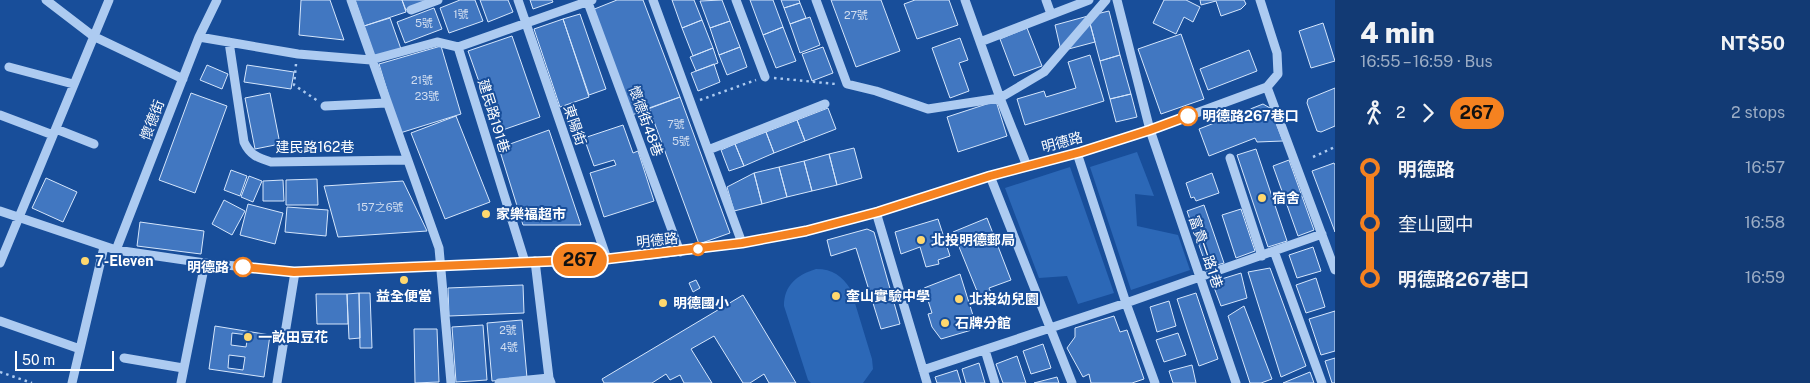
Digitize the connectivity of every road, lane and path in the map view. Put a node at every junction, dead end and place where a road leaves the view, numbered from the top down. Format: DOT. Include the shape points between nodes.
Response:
graph roads {
  1 [pos="46,0"];
  2 [pos="108,0"];
  3 [pos="217,0"];
  4 [pos="351,0"];
  5 [pos="438,0"];
  6 [pos="518,0"];
  7 [pos="652,0"];
  8 [pos="736,0"];
  9 [pos="816,0"];
  10 [pos="965,0"];
  11 [pos="1046,0"];
  12 [pos="1089,0"];
  13 [pos="1106,0"];
  14 [pos="1117,0"];
  15 [pos="1260,0"];
  16 [pos="589,1"];
  17 [pos="411,10"];
  18 [pos="1051,14"];
  19 [pos="526,24"];
  20 [pos="93,36"];
  21 [pos="199,37"];
  22 [pos="229,42"];
  23 [pos="980,42"];
  24 [pos="458,46"];
  25 [pos="298,54"];
  26 [pos="371,60"];
  27 [pos="9,66"];
  28 [pos="765,77"];
  29 [pos="183,79"];
  30 [pos="73,84"];
  31 [pos="1268,87"];
  32 [pos="1000,98"];
  33 [pos="386,103"];
  34 [pos="825,104"];
  35 [pos="325,106"];
  36 [pos="0,115"];
  37 [pos="1150,130"];
  38 [pos="55,132"];
  39 [pos="94,144"];
  40 [pos="1335,147"];
  41 [pos="708,150"];
  42 [pos="1078,153"];
  43 [pos="1313,157"];
  44 [pos="1230,158"];
  45 [pos="406,160"];
  46 [pos="1027,166"];
  47 [pos="990,176"];
  48 [pos="0,211"];
  49 [pos="876,212"];
  50 [pos="19,217"];
  51 [pos="1322,234"];
  52 [pos="742,243"];
  53 [pos="104,247"];
  54 [pos="116,250"];
  55 [pos="1274,251"];
  56 [pos="680,252"];
  57 [pos="1262,256"];
  58 [pos="607,259"];
  59 [pos="536,261"];
  60 [pos="525,262"];
  61 [pos="0,263"];
  62 [pos="205,263"];
  63 [pos="441,266"];
  64 [pos="1335,270"];
  65 [pos="294,272"];
  66 [pos="1200,278"];
  67 [pos="1126,303"];
  68 [pos="0,321"];
  69 [pos="1051,328"];
  70 [pos="80,349"];
  71 [pos="985,350"];
  72 [pos="124,358"];
  73 [pos="183,368"];
  74 [pos="923,370"];
  75 [pos="0,372"];
  76 [pos="550,380"];
  77 [pos="32,383"];
  78 [pos="72,383"];
  79 [pos="181,383"];
  80 [pos="277,383"];
  81 [pos="451,383"];
  82 [pos="499,383"];
  83 [pos="927,383"];
  84 [pos="996,383"];
  85 [pos="1072,383"];
  86 [pos="1154,383"];
  87 [pos="1236,383"];
  88 [pos="1322,383"];
  1 -- 20 [label="street"];
  2 -- 20 [label="street"];
  3 -- 21 [label="street, 懷德街"];
  4 -- 26 [label="street"];
  5 -- 17 [label="street"];
  6 -- 19 [label="street, 東陽街"];
  7 -- 41 [label="street"];
  8 -- 28 [label="street"];
  9 -- 32 [label="street" via="847,84 928,109"];
  10 -- 23 [label="street"];
  11 -- 18 [label="street"];
  12 -- 18 [label="street"];
  13 -- 32 [label="street" via="1044,72"];
  14 -- 37 [label="street, 富貴一路1巷"];
  15 -- 31 [label="street" via="1277,53 1278,74"];
  16 -- 19 [label="street"];
  16 -- 56 [label="street, 懷德街48巷"];
  18 -- 23 [label="street"];
  19 -- 24 [label="street"];
  19 -- 58 [label="street, 東陽街"];
  20 -- 29 [label="street"];
  20 -- 30 [label="street"];
  21 -- 22 [label="street"];
  21 -- 29 [label="street, 懷德街"];
  22 -- 25 [label="street"];
  22 -- 45 [label="street, 建民路162巷" via="244,142 256,157 271,162"];
  23 -- 32 [label="street"];
  24 -- 26 [label="street" via="437,42"];
  24 -- 60 [label="street, 建民路191巷"];
  25 -- 26 [label="street"];
  25 -- 35 [label="path" via="294,85"];
  26 -- 33 [label="street"];
  27 -- 30 [label="street"];
  29 -- 54 [label="street, 懷德街"];
  30 -- 38 [label="street"];
  31 -- 37 [label="street, 明德路"];
  31 -- 51 [label="street"];
  32 -- 46 [label="street"];
  33 -- 35 [label="street"];
  33 -- 45 [label="street"];
  34 -- 41 [label="street"];
  36 -- 38 [label="street"];
  37 -- 42 [label="street, 明德路"];
  37 -- 66 [label="street, 富貴一路1巷"];
  38 -- 39 [label="street"];
  38 -- 50 [label="street"];
  40 -- 43 [label="path"];
  41 -- 52 [label="street"];
  42 -- 46 [label="street, 明德路"];
  42 -- 67 [label="street"];
  44 -- 57 [label="street"];
  45 -- 63 [label="street" via="439,248"];
  46 -- 47 [label="street, 明德路"];
  47 -- 49 [label="street, 明德路"];
  47 -- 69 [label="street"];
  48 -- 50 [label="street, 明德路"];
  49 -- 52 [label="street, 明德路" via="806,231"];
  49 -- 74 [label="street"];
  50 -- 53 [label="street, 明德路"];
  50 -- 61 [label="street"];
  51 -- 55 [label="street"];
  51 -- 64 [label="street"];
  52 -- 56 [label="street, 明德路"];
  53 -- 54 [label="street, 明德路"];
  53 -- 70 [label="street"];
  54 -- 62 [label="street, 明德路"];
  55 -- 57 [label="street"];
  55 -- 88 [label="street"];
  56 -- 58 [label="street, 明德路"];
  57 -- 66 [label="street"];
  58 -- 59 [label="street, 明德路"];
  59 -- 60 [label="street, 明德路"];
  59 -- 76 [label="street"];
  60 -- 63 [label="street, 明德路"];
  62 -- 65 [label="street, 明德路"];
  62 -- 73 [label="street"];
  63 -- 65 [label="street, 明德路"];
  63 -- 81 [label="street"];
  65 -- 80 [label="street"];
  66 -- 67 [label="street"];
  66 -- 87 [label="street, 富貴一路1巷"];
  67 -- 69 [label="street"];
  67 -- 86 [label="street"];
  68 -- 70 [label="street"];
  69 -- 71 [label="street"];
  69 -- 85 [label="street"];
  70 -- 78 [label="street"];
  71 -- 74 [label="street"];
  71 -- 84 [label="street"];
  72 -- 73 [label="street"];
  73 -- 79 [label="street"];
  74 -- 83 [label="street"];
  75 -- 77 [label="path"];
  76 -- 82 [label="street"];
}
